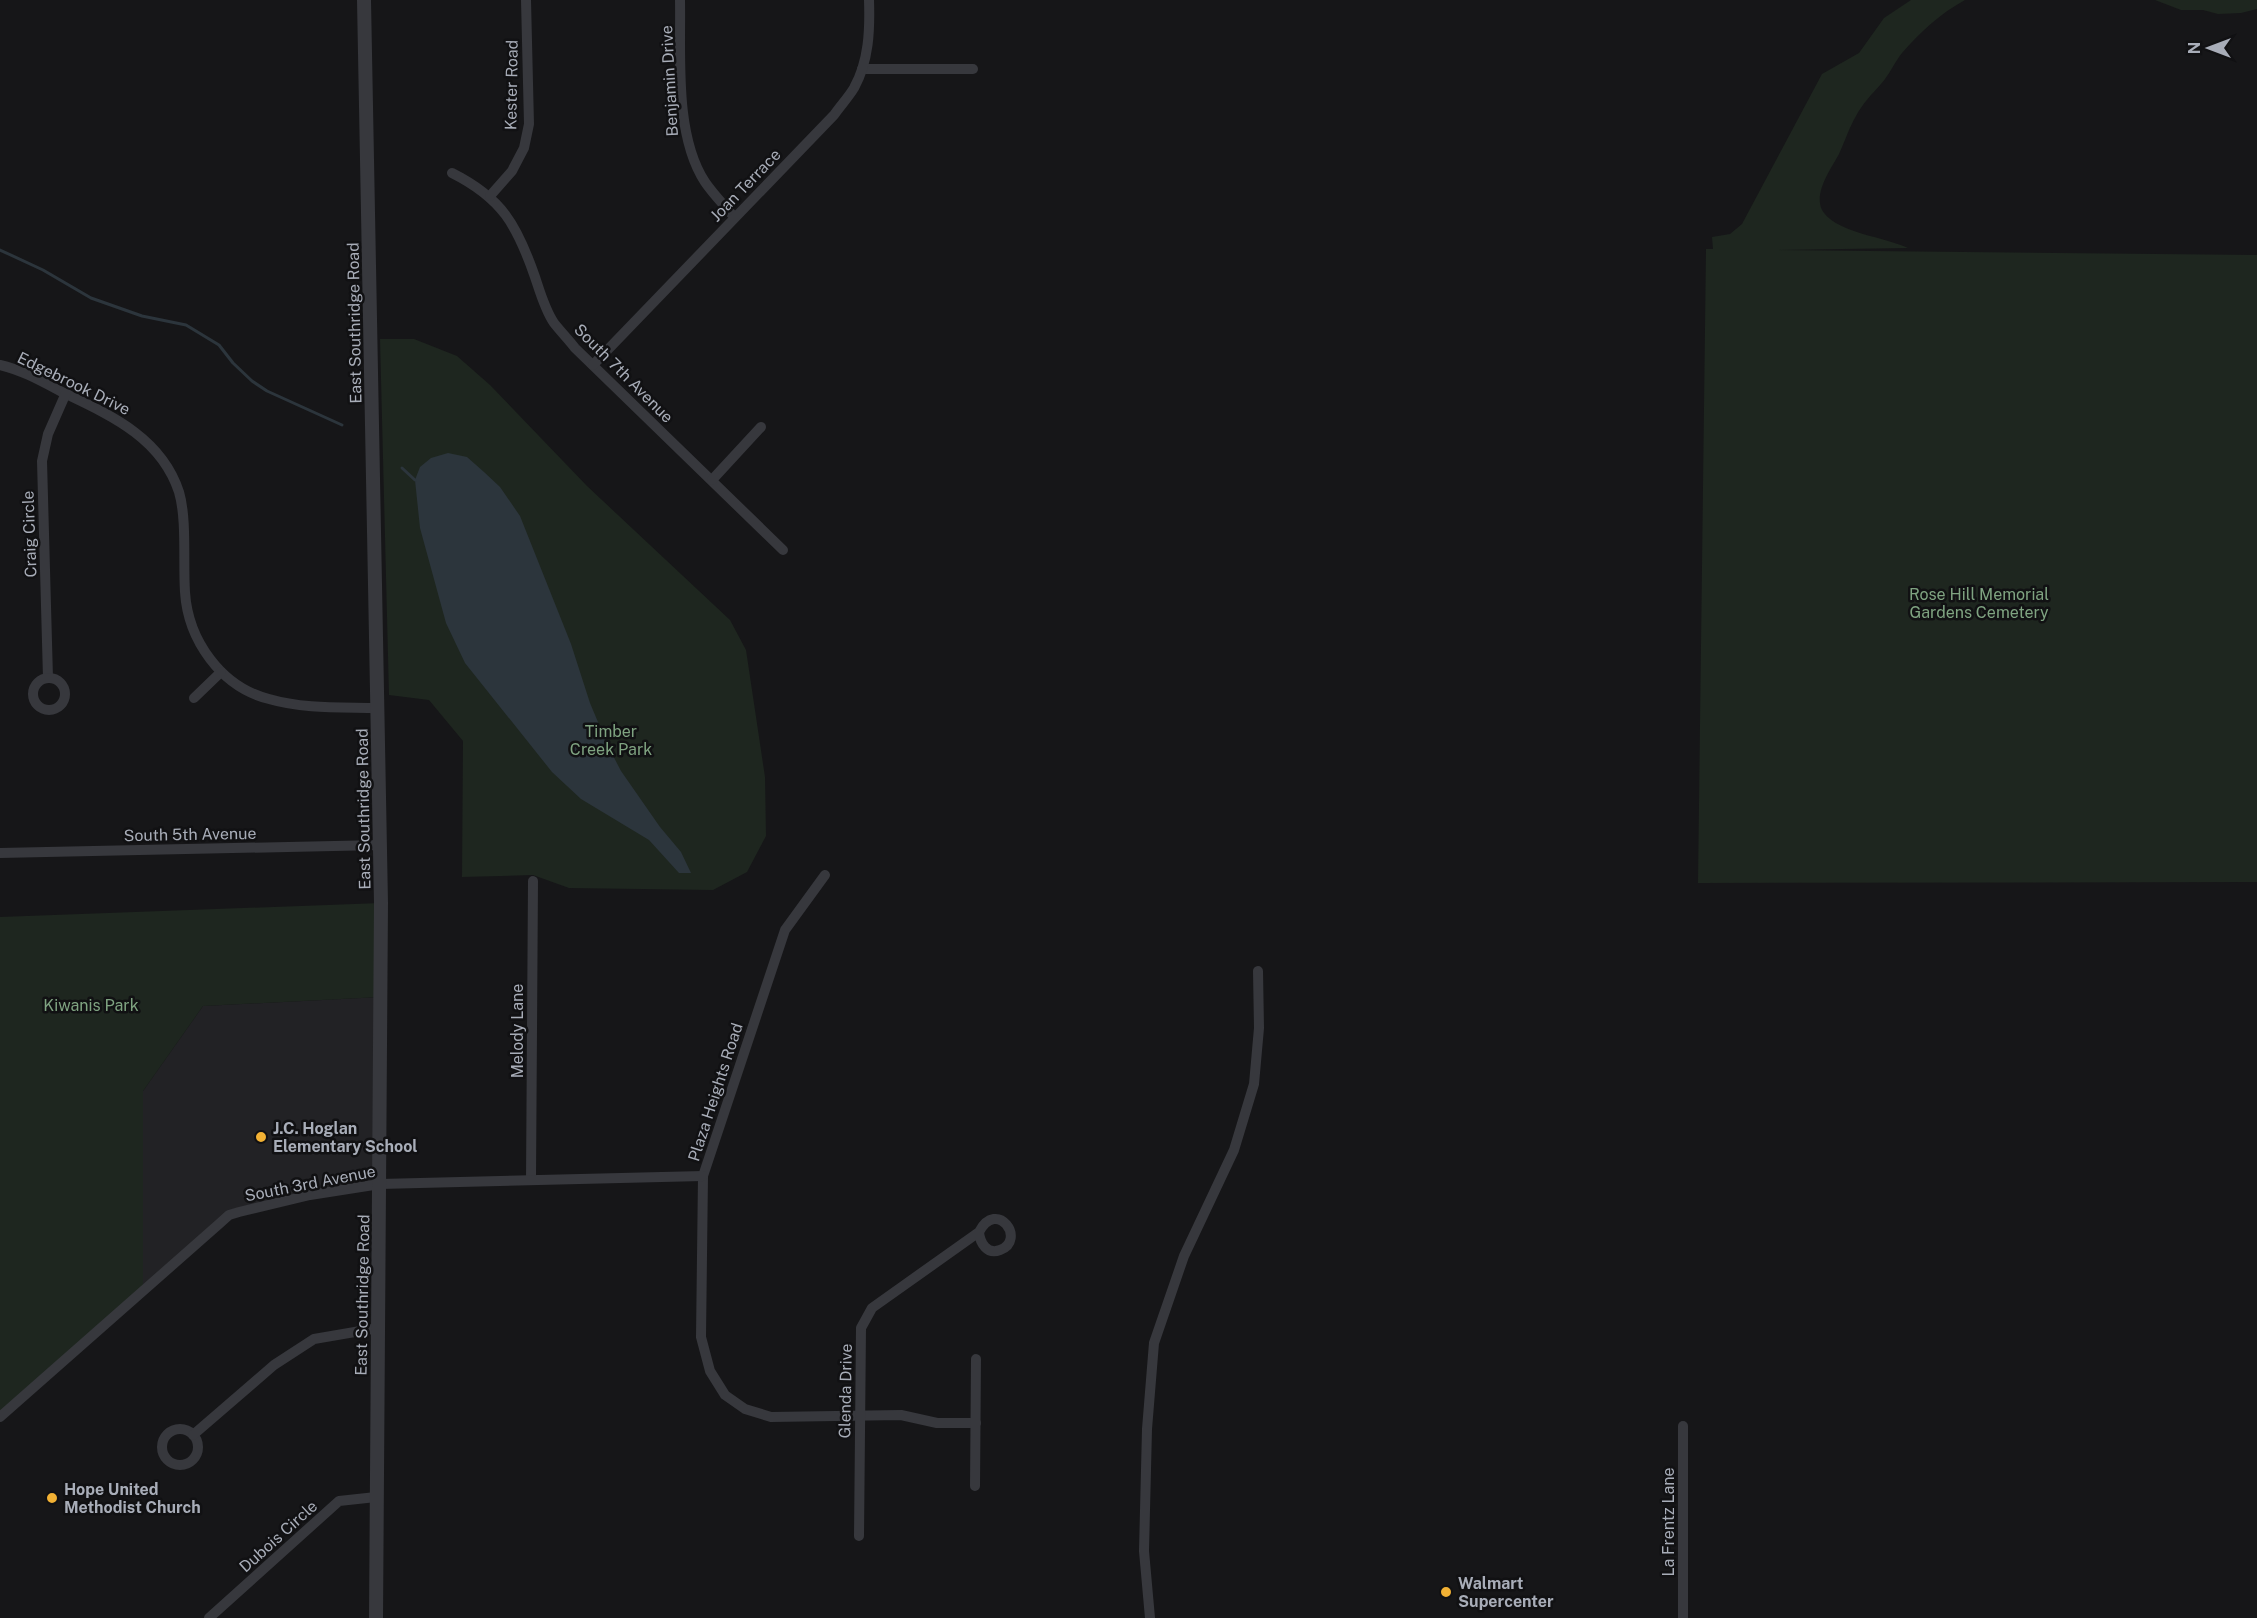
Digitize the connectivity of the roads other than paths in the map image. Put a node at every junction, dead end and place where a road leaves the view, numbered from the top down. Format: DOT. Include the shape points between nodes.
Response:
graph roads {
  1 [pos="364,0"];
  2 [pos="526,0"];
  3 [pos="680,0"];
  4 [pos="869,0"];
  5 [pos="862,69"];
  6 [pos="973,69"];
  7 [pos="452,173"];
  8 [pos="490,196"];
  9 [pos="734,217"];
  10 [pos="0,365"];
  11 [pos="593,365"];
  12 [pos="66,393"];
  13 [pos="761,427"];
  14 [pos="712,480"];
  15 [pos="783,550"];
  16 [pos="221,672"];
  17 [pos="48,678"];
  18 [pos="194,698"];
  19 [pos="377,708"];
  20 [pos="380,845"];
  21 [pos="0,853"];
  22 [pos="825,875"];
  23 [pos="533,881"];
  24 [pos="1258,971"];
  25 [pos="703,1176"];
  26 [pos="531,1180"];
  27 [pos="380,1184"];
  28 [pos="979,1232"];
  29 [pos="378,1328"];
  30 [pos="976,1359"];
  31 [pos="859,1416"];
  32 [pos="0,1418"];
  33 [pos="976,1423"];
  34 [pos="1683,1425"];
  35 [pos="193,1435"];
  36 [pos="975,1486"];
  37 [pos="376,1497"];
  38 [pos="859,1536"];
  39 [pos="209,1618"];
  40 [pos="376,1618"];
  41 [pos="1150,1618"];
  42 [pos="1683,1618"];
  1 -- 19 [label="street, East Southridge Road"];
  2 -- 8 [label="street, Kester Road" via="527,132 512,171"];
  3 -- 9 [label="street, Benjamin Drive" via="683,122 689,150 705,181"];
  4 -- 5 [label="street, Joan Terrace" via="870,30"];
  5 -- 6 [label="street"];
  5 -- 9 [label="street, Joan Terrace" via="854,88 834,115"];
  7 -- 8 [label="street, South 7th Avenue"];
  8 -- 11 [label="street, South 7th Avenue" via="524,247 554,322"];
  9 -- 11 [label="street, Joan Terrace"];
  10 -- 12 [label="street, Edgebrook Drive"];
  11 -- 14 [label="street, South 7th Avenue"];
  12 -- 16 [label="street, Edgebrook Drive" via="129,426 165,464 179,492 185,595 190,616 197,638"];
  12 -- 17 [label="street, Craig Circle" via="48,434 42,461"];
  13 -- 14 [label="street"];
  14 -- 15 [label="street, South 7th Avenue"];
  16 -- 18 [label="street"];
  16 -- 19 [label="street, Edgebrook Drive" via="267,699"];
  19 -- 20 [label="street, East Southridge Road"];
  20 -- 21 [label="street, South 5th Avenue"];
  20 -- 27 [label="street, East Southridge Road"];
  22 -- 25 [label="street, Plaza Heights Road" via="785,930"];
  23 -- 26 [label="street, Melody Lane"];
  24 -- 41 [label="street" via="1259,1028 1254,1084 1234,1150 1184,1256 1155,1343 1144,1551"];
  25 -- 26 [label="street, South 3rd Avenue"];
  25 -- 31 [label="street, Plaza Heights Road" via="701,1337 710,1371 725,1395 745,1409 771,1418"];
  26 -- 27 [label="street, South 3rd Avenue"];
  27 -- 29 [label="street, East Southridge Road"];
  27 -- 32 [label="street, South 3rd Avenue" via="229,1215"];
  28 -- 31 [label="street, Glenda Drive" via="872,1308 861,1328"];
  29 -- 35 [label="street" via="314,1339 274,1365"];
  29 -- 37 [label="street, East Southridge Road"];
  30 -- 33 [label="street"];
  31 -- 33 [label="street, Plaza Heights Road" via="902,1415 937,1423"];
  31 -- 38 [label="street, Glenda Drive"];
  33 -- 36 [label="street"];
  34 -- 42 [label="street, La Frentz Lane"];
  37 -- 39 [label="street, Dubois Circle" via="339,1501"];
  37 -- 40 [label="street, East Southridge Road"];
}
